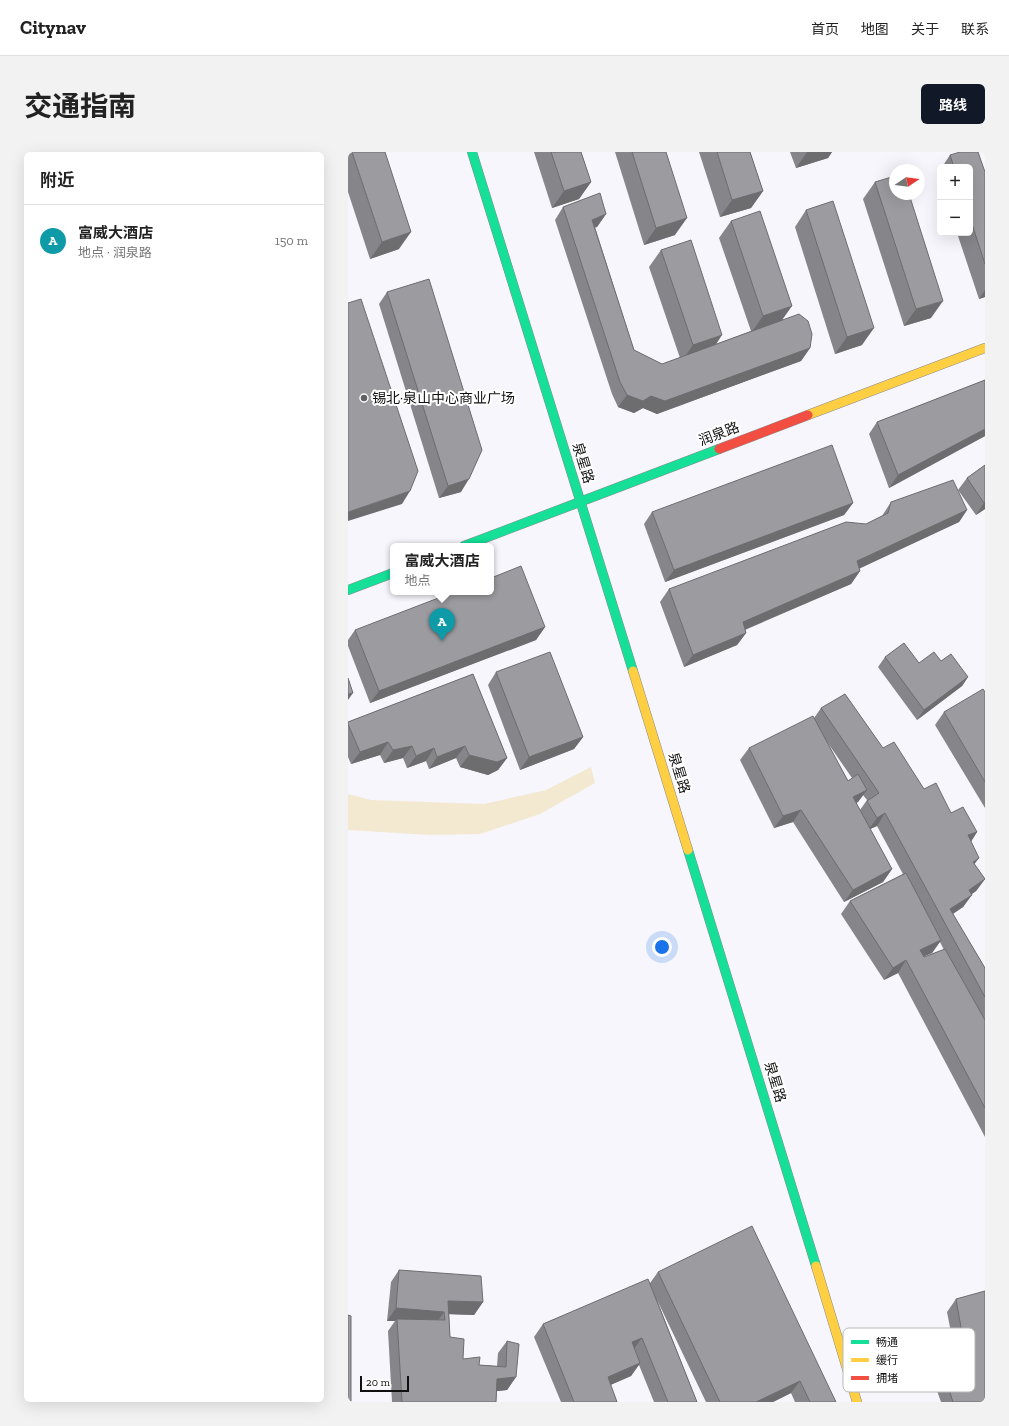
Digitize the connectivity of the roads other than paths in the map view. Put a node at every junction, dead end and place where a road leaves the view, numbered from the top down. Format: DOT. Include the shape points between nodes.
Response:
graph roads {
  1 [pos="472,152"];
  2 [pos="985,348"];
  3 [pos="580,502"];
  4 [pos="472,543"];
  5 [pos="390,574"];
  6 [pos="348,590"];
  7 [pos="843,1356"];
  8 [pos="854,1392"];
  9 [pos="857,1402"];
  1 -- 3 [label="street, 泉星路"];
  2 -- 3 [label="street, 润泉路"];
  3 -- 4 [label="street, 润泉路"];
  3 -- 7 [label="street, 泉星路"];
  5 -- 6 [label="street"];
  8 -- 9 [label="street, 泉星路"];
}
